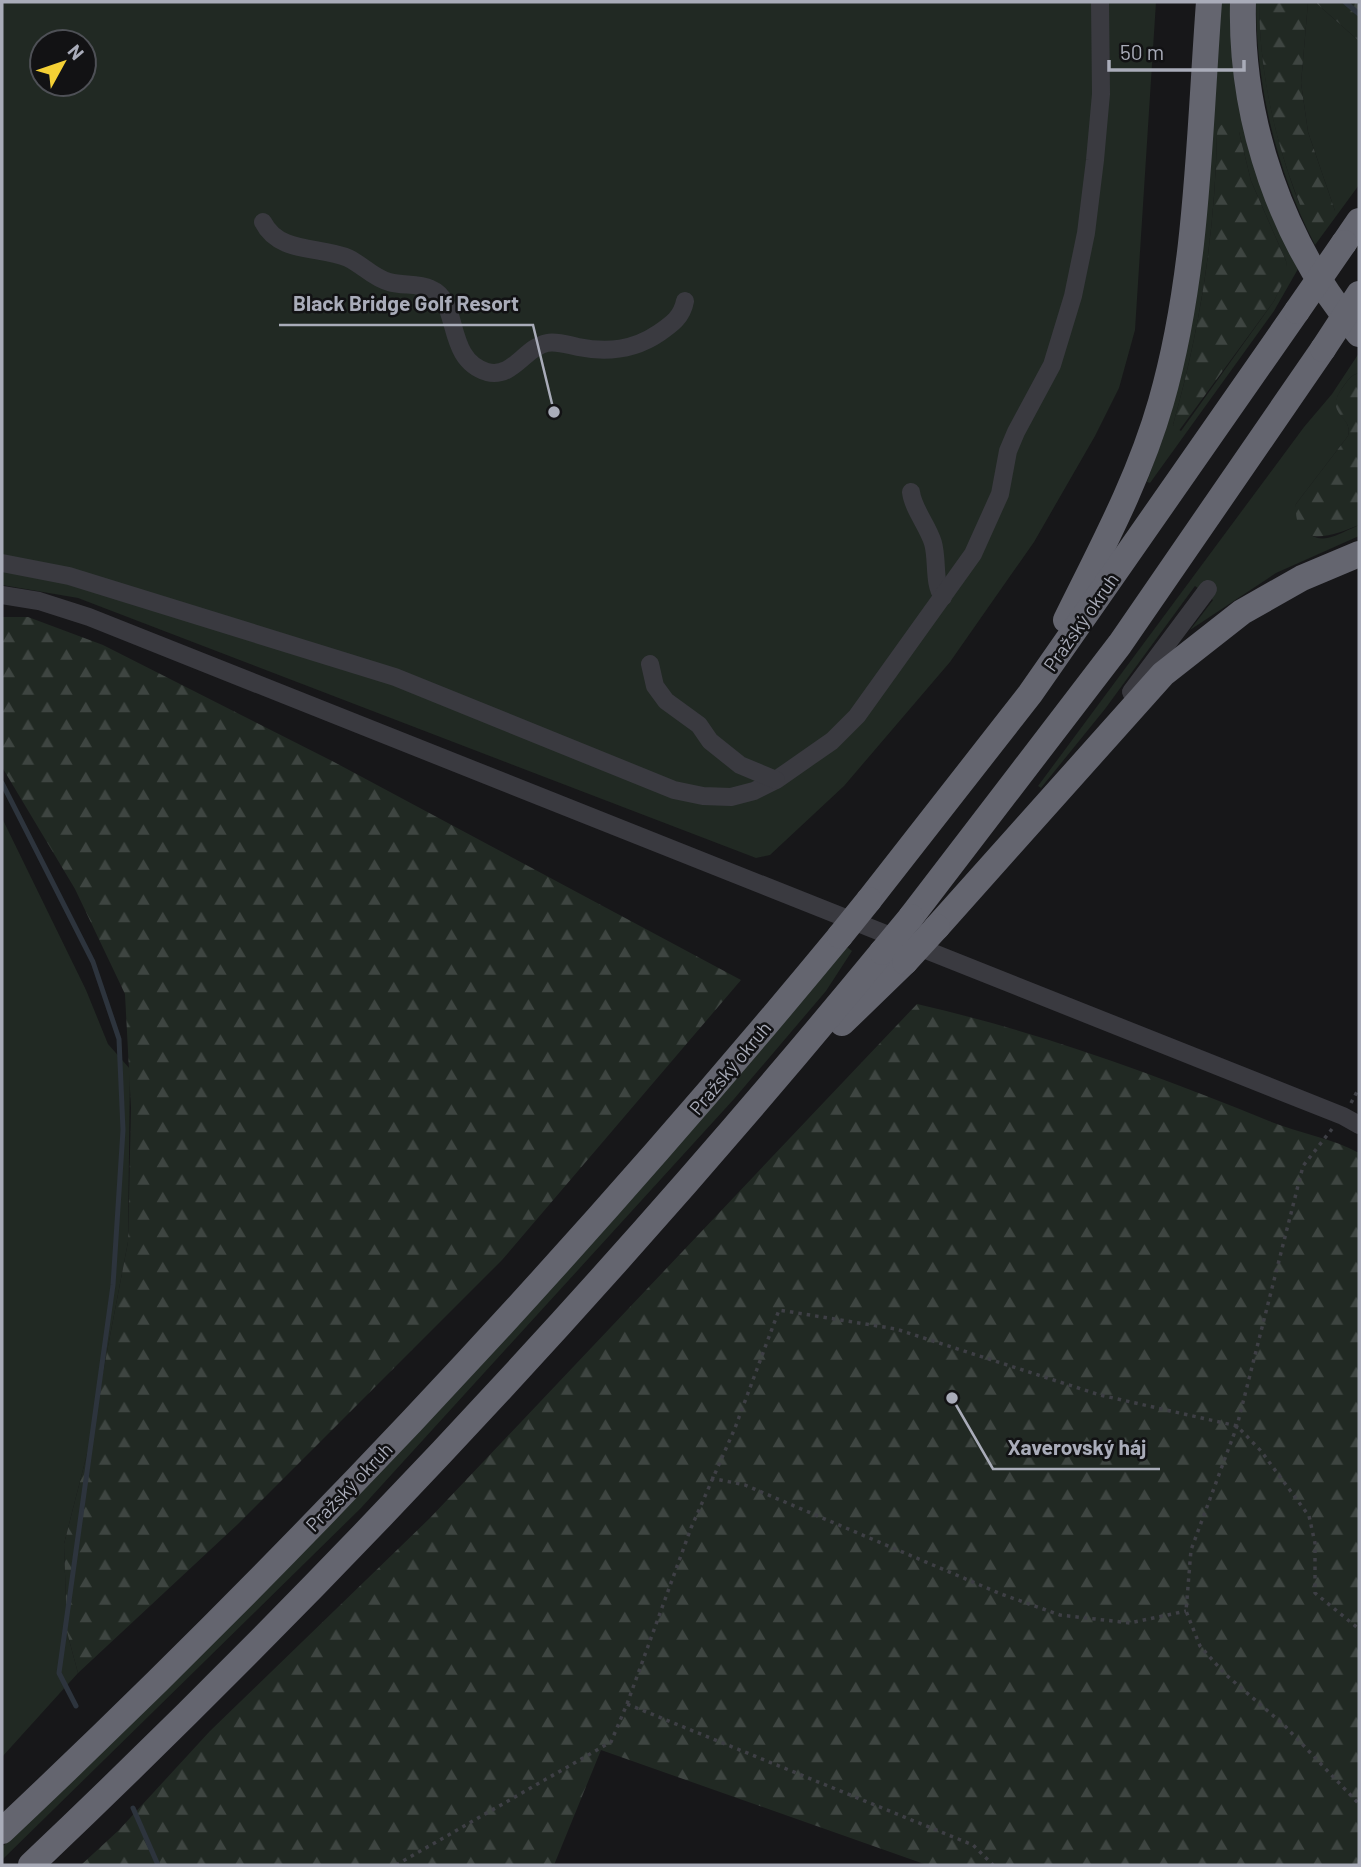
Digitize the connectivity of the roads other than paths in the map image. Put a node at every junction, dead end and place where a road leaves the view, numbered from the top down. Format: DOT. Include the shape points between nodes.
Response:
graph roads {
  1 [pos="1100,2"];
  2 [pos="1209,2"];
  3 [pos="1243,2"];
  4 [pos="1359,220"];
  5 [pos="263,222"];
  6 [pos="1359,294"];
  7 [pos="685,301"];
  8 [pos="1359,334"];
  9 [pos="911,492"];
  10 [pos="1359,554"];
  11 [pos="2,563"];
  12 [pos="1208,589"];
  13 [pos="2,595"];
  14 [pos="943,597"];
  15 [pos="650,664"];
  16 [pos="1030,694"];
  17 [pos="776,780"];
  18 [pos="937,927"];
  19 [pos="893,957"];
  20 [pos="1359,1125"];
  21 [pos="2,1831"];
  22 [pos="31,1865"];
  1 -- 14 [label="street" via="1101,94 1086,233 1073,296 1052,365 1008,451 1000,494 987,527"];
  2 -- 16 [label="highway" via="1191,236 1167,379 1129,492"];
  3 -- 8 [label="highway" via="1251,103 1269,173 1306,256"];
  4 -- 16 [label="highway, Pražský okruh, bridge"];
  5 -- 7 [label="street" via="273,235 292,245 345,257 386,281 438,292 458,345 472,363 489,372 509,369 534,348 550,342 609,351 632,347 672,324"];
  6 -- 19 [label="highway, bridge" via="1134,625 911,916"];
  9 -- 14 [label="street" via="932,541 938,564 936,584"];
  10 -- 18 [label="highway" via="1272,594 1179,659 1139,697"];
  11 -- 17 [label="street" via="69,576 383,673 674,790 731,797"];
  12 -- 18 [label="street" via="1087,748"];
  13 -- 20 [label="street" via="89,617"];
  14 -- 17 [label="street" via="857,716 832,741"];
  15 -- 17 [label="street" via="655,686 666,701 740,765"];
  16 -- 21 [label="highway, Pražský okruh, bridge" via="840,936 661,1149 439,1393 263,1577"];
  18 -- 19 [label="highway, bridge"];
  19 -- 22 [label="highway" via="364,1536"];
}
